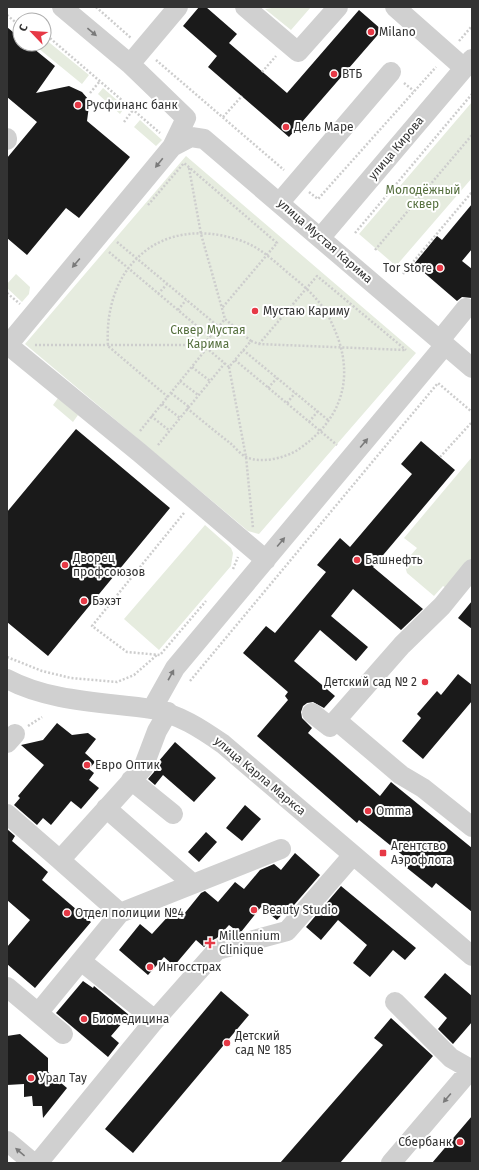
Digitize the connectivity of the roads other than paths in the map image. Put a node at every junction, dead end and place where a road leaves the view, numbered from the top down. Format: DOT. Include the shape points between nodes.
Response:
graph roads {
  1 [pos="62,7"];
  2 [pos="178,7"];
  3 [pos="245,7"];
  4 [pos="338,7"];
  5 [pos="395,7"];
  6 [pos="130,64"];
  7 [pos="468,64"];
  8 [pos="397,77"];
  9 [pos="168,142"];
  10 [pos="280,202"];
  11 [pos="321,237"];
  12 [pos="466,308"];
  13 [pos="443,342"];
  14 [pos="8,346"];
  15 [pos="472,368"];
  16 [pos="266,560"];
  17 [pos="472,570"];
  18 [pos="7,679"];
  19 [pos="160,711"];
  20 [pos="312,713"];
  21 [pos="336,720"];
  22 [pos="132,780"];
  23 [pos="106,808"];
  24 [pos="7,814"];
  25 [pos="173,814"];
  26 [pos="472,827"];
  27 [pos="281,849"];
  28 [pos="353,855"];
  29 [pos="60,860"];
  30 [pos="193,884"];
  31 [pos="120,913"];
  32 [pos="472,956"];
  33 [pos="81,961"];
  34 [pos="7,987"];
  35 [pos="395,1002"];
  36 [pos="38,1013"];
  37 [pos="155,1020"];
  38 [pos="63,1034"];
  39 [pos="472,1069"];
  40 [pos="7,1141"];
  41 [pos="33,1163"];
  42 [pos="38,1163"];
  43 [pos="391,1163"];
  1 -- 6 [label="street, one-way"];
  2 -- 6 [label="street"];
  3 -- 4 [label="street" via="298,52"];
  5 -- 7 [label="street" via="448,53"];
  6 -- 9 [label="street" via="186,118"];
  7 -- 11 [label="street, улица Кирова"];
  8 -- 10 [label="street"];
  9 -- 10 [label="street, улица Мустая Карима" via="191,137 204,139"];
  9 -- 14 [label="street, one-way"];
  10 -- 11 [label="street, улица Мустая Карима"];
  11 -- 13 [label="street, улица Мустая Карима"];
  12 -- 13 [label="street"];
  13 -- 15 [label="street, улица Мустая Карима"];
  16 -- 13 [label="street, one-way"];
  14 -- 16 [label="street"];
  19 -- 16 [label="street, one-way" via="175,668"];
  17 -- 21 [label="street"];
  18 -- 19 [label="street, улица Карла Маркса" via="26,688 49,694"];
  19 -- 22 [label="street" via="157,731 142,768"];
  19 -- 28 [label="street, улица Карла Маркса" via="187,720 223,744"];
  20 -- 21 [label="street" via="330,727"];
  21 -- 26 [label="street" via="401,775 423,788"];
  22 -- 23 [label="street"];
  22 -- 25 [label="street"];
  23 -- 29 [label="street"];
  23 -- 30 [label="street"];
  24 -- 29 [label="street"];
  27 -- 30 [label="street"];
  28 -- 32 [label="street, улица Карла Маркса"];
  28 -- 37 [label="street" via="287,931 217,950"];
  29 -- 31 [label="street"];
  30 -- 31 [label="street"];
  31 -- 33 [label="street"];
  33 -- 36 [label="street"];
  33 -- 37 [label="street"];
  34 -- 36 [label="street"];
  35 -- 39 [label="street" via="451,1058"];
  36 -- 38 [label="street"];
  37 -- 42 [label="street"];
  39 -- 43 [label="street, one-way"];
  41 -- 40 [label="street, one-way"];
}
